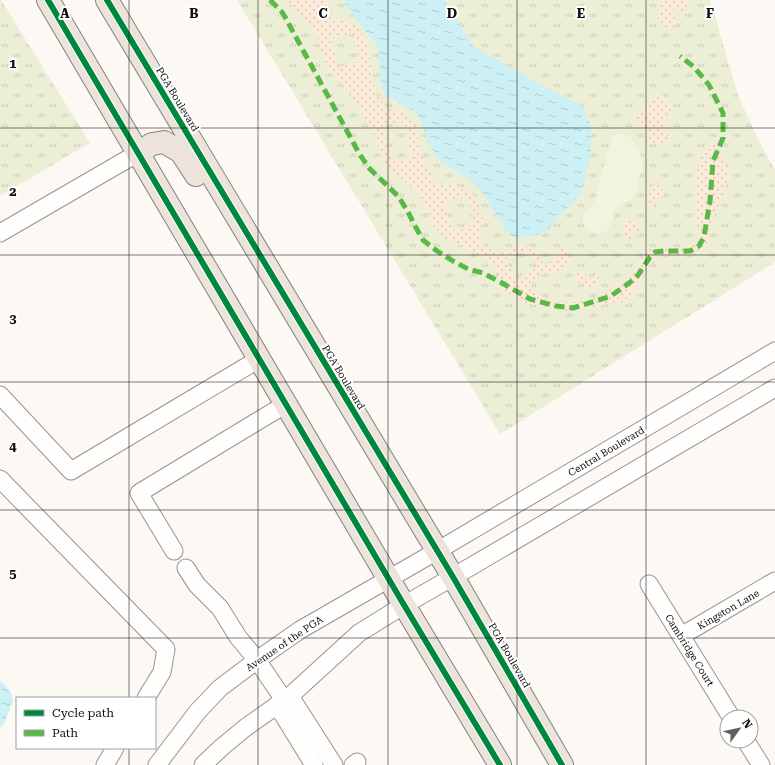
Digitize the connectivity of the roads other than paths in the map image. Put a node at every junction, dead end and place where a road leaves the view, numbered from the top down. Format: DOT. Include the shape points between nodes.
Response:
graph roads {
  1 [pos="48,0"];
  2 [pos="107,0"];
  3 [pos="138,153"];
  4 [pos="0,233"];
  5 [pos="272,277"];
  6 [pos="775,350"];
  7 [pos="259,359"];
  8 [pos="775,388"];
  9 [pos="0,395"];
  10 [pos="286,404"];
  11 [pos="0,479"];
  12 [pos="174,551"];
  13 [pos="437,551"];
  14 [pos="186,568"];
  15 [pos="453,577"];
  16 [pos="388,578"];
  17 [pos="775,581"];
  18 [pos="649,584"];
  19 [pos="404,605"];
  20 [pos="681,636"];
  21 [pos="257,660"];
  22 [pos="147,697"];
  23 [pos="284,700"];
  24 [pos="726,709"];
  25 [pos="114,749"];
  26 [pos="751,749"];
  27 [pos="106,765"];
  28 [pos="157,765"];
  29 [pos="203,765"];
  30 [pos="314,765"];
  31 [pos="334,765"];
  32 [pos="500,765"];
  33 [pos="562,765"];
  34 [pos="760,765"];
  1 -- 3 [label="main road"];
  2 -- 5 [label="main road, PGA Boulevard"];
  3 -- 4 [label="street"];
  3 -- 5 [label="main road" via="152,144 164,142 181,152 212,200"];
  3 -- 7 [label="main road"];
  5 -- 13 [label="main road, PGA Boulevard"];
  6 -- 13 [label="street, Central Boulevard"];
  7 -- 9 [label="street" via="71,471"];
  7 -- 10 [label="main road"];
  8 -- 15 [label="street"];
  10 -- 12 [label="street" via="139,493"];
  10 -- 16 [label="main road"];
  11 -- 22 [label="street" via="166,650 162,672"];
  13 -- 15 [label="main road, PGA Boulevard"];
  13 -- 16 [label="street, Avenue of the PGA"];
  14 -- 21 [label="street" via="197,585 220,608 238,638"];
  15 -- 19 [label="street"];
  15 -- 33 [label="main road, PGA Boulevard"];
  16 -- 19 [label="main road"];
  16 -- 21 [label="street, Avenue of the PGA" via="300,630"];
  17 -- 20 [label="street, Kingston Lane"];
  18 -- 20 [label="street, Cambridge Court"];
  19 -- 23 [label="street" via="359,634"];
  19 -- 32 [label="main road"];
  20 -- 24 [label="street, Cambridge Court"];
  21 -- 23 [label="street"];
  21 -- 28 [label="street, Avenue of the PGA" via="220,688 198,711"];
  23 -- 29 [label="street" via="245,728"];
  23 -- 30 [label="street"];
  23 -- 31 [label="street"];
  25 -- 27 [label="street"];
  26 -- 34 [label="street"];
}
